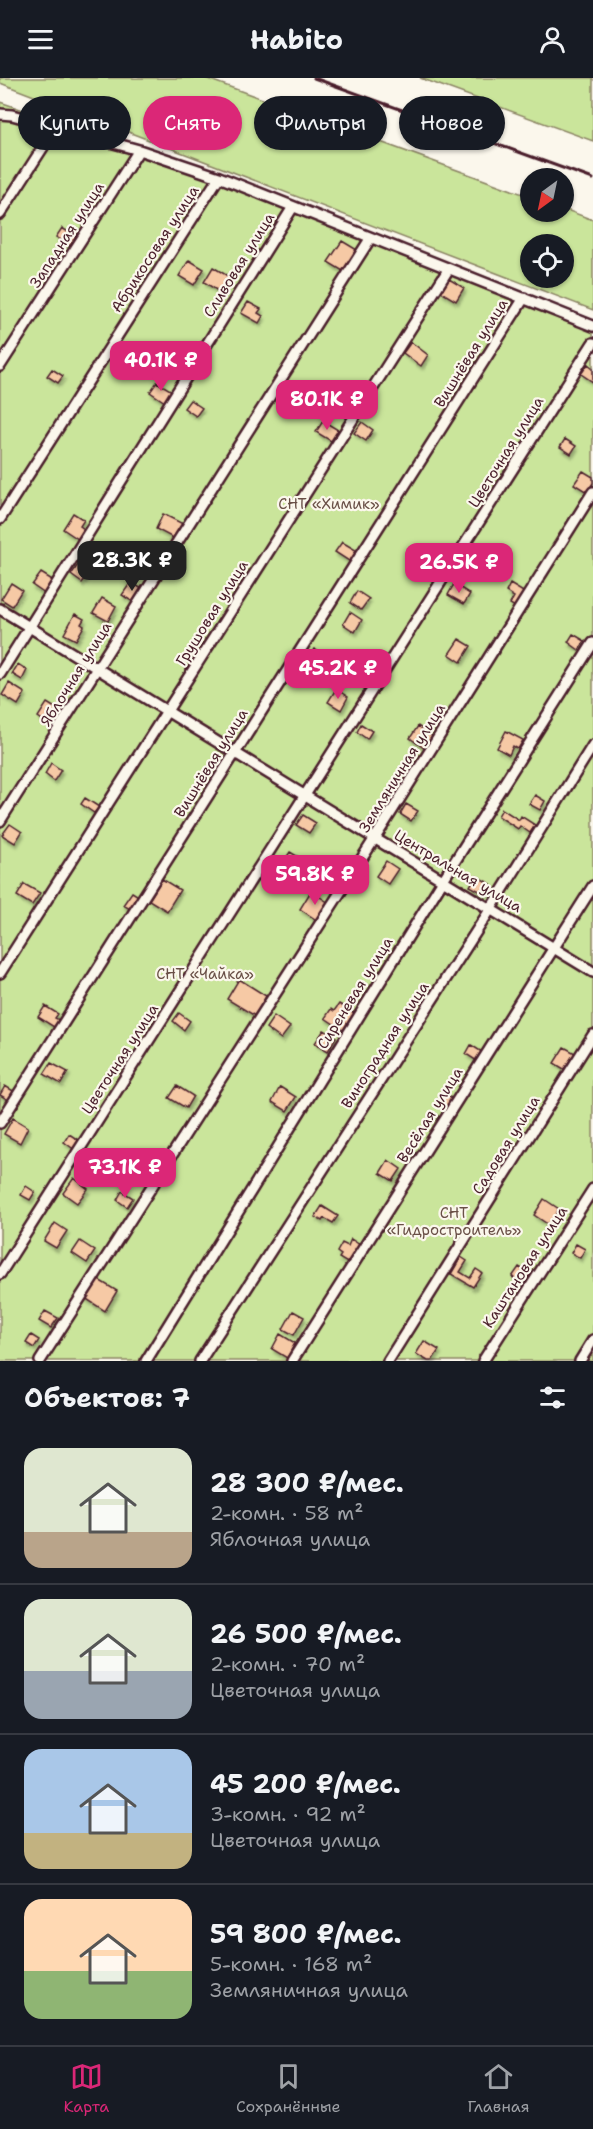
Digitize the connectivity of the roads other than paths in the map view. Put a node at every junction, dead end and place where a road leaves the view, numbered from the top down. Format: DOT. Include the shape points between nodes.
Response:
graph roads {
  1 [pos="0,114"];
  2 [pos="18,117"];
  3 [pos="131,148"];
  4 [pos="41,150"];
  5 [pos="139,150"];
  6 [pos="219,177"];
  7 [pos="293,207"];
  8 [pos="0,214"];
  9 [pos="370,239"];
  10 [pos="448,270"];
  11 [pos="524,298"];
  12 [pos="593,326"];
  13 [pos="593,343"];
  14 [pos="0,366"];
  15 [pos="593,492"];
  16 [pos="0,519"];
  17 [pos="0,609"];
  18 [pos="31,627"];
  19 [pos="593,643"];
  20 [pos="96,669"];
  21 [pos="0,674"];
  22 [pos="168,711"];
  23 [pos="593,745"];
  24 [pos="235,753"];
  25 [pos="306,795"];
  26 [pos="0,821"];
  27 [pos="375,838"];
  28 [pos="443,879"];
  29 [pos="593,886"];
  30 [pos="490,910"];
  31 [pos="554,948"];
  32 [pos="593,972"];
  33 [pos="0,973"];
  34 [pos="593,1035"];
  35 [pos="0,1123"];
  36 [pos="593,1189"];
  37 [pos="0,1274"];
  38 [pos="593,1340"];
  39 [pos="40,1361"];
  40 [pos="146,1361"];
  41 [pos="200,1361"];
  42 [pos="292,1361"];
  43 [pos="388,1361"];
  44 [pos="483,1361"];
  45 [pos="580,1361"];
  1 -- 2 [label="street"];
  3 -- 5 [label="street"];
  4 -- 8 [label="street"];
  5 -- 6 [label="street"];
  5 -- 14 [label="street, Западная улица"];
  6 -- 7 [label="street"];
  6 -- 16 [label="street, Абрикосовая улица"];
  7 -- 9 [label="street"];
  7 -- 18 [label="street, Сливовая улица"];
  9 -- 10 [label="street"];
  9 -- 20 [label="street, Яблочная улица"];
  10 -- 11 [label="street"];
  10 -- 22 [label="street, Грушовая улица"];
  11 -- 12 [label="street"];
  11 -- 24 [label="street, Вишнёвая улица"];
  13 -- 25 [label="street, Цветочная улица"];
  15 -- 27 [label="street, Земляничная улица"];
  17 -- 18 [label="street, Центральная улица"];
  18 -- 20 [label="street, Центральная улица"];
  18 -- 21 [label="street, Сливовая улица"];
  19 -- 28 [label="street, Сиреневая улица"];
  20 -- 22 [label="street, Центральная улица"];
  20 -- 26 [label="street, Яблочная улица"];
  22 -- 24 [label="street, Центральная улица"];
  22 -- 33 [label="street, Грушовая улица"];
  23 -- 30 [label="street, Виноградная улица"];
  24 -- 25 [label="street, Центральная улица"];
  24 -- 35 [label="street, Вишнёвая улица"];
  25 -- 27 [label="street, Центральная улица"];
  25 -- 37 [label="street, Цветочная улица"];
  27 -- 28 [label="street, Центральная улица"];
  27 -- 39 [label="street, Земляничная улица"];
  28 -- 30 [label="street, Центральная улица"];
  28 -- 40 [label="street, Сиреневая улица"];
  29 -- 31 [label="street, Весёлая улица"];
  30 -- 31 [label="street, Центральная улица"];
  30 -- 41 [label="street, Виноградная улица"];
  31 -- 32 [label="street, Центральная улица"];
  31 -- 42 [label="street, Весёлая улица"];
  34 -- 43 [label="street, Садовая улица"];
  36 -- 44 [label="street, Каштановая улица"];
  38 -- 45 [label="street"];
}
